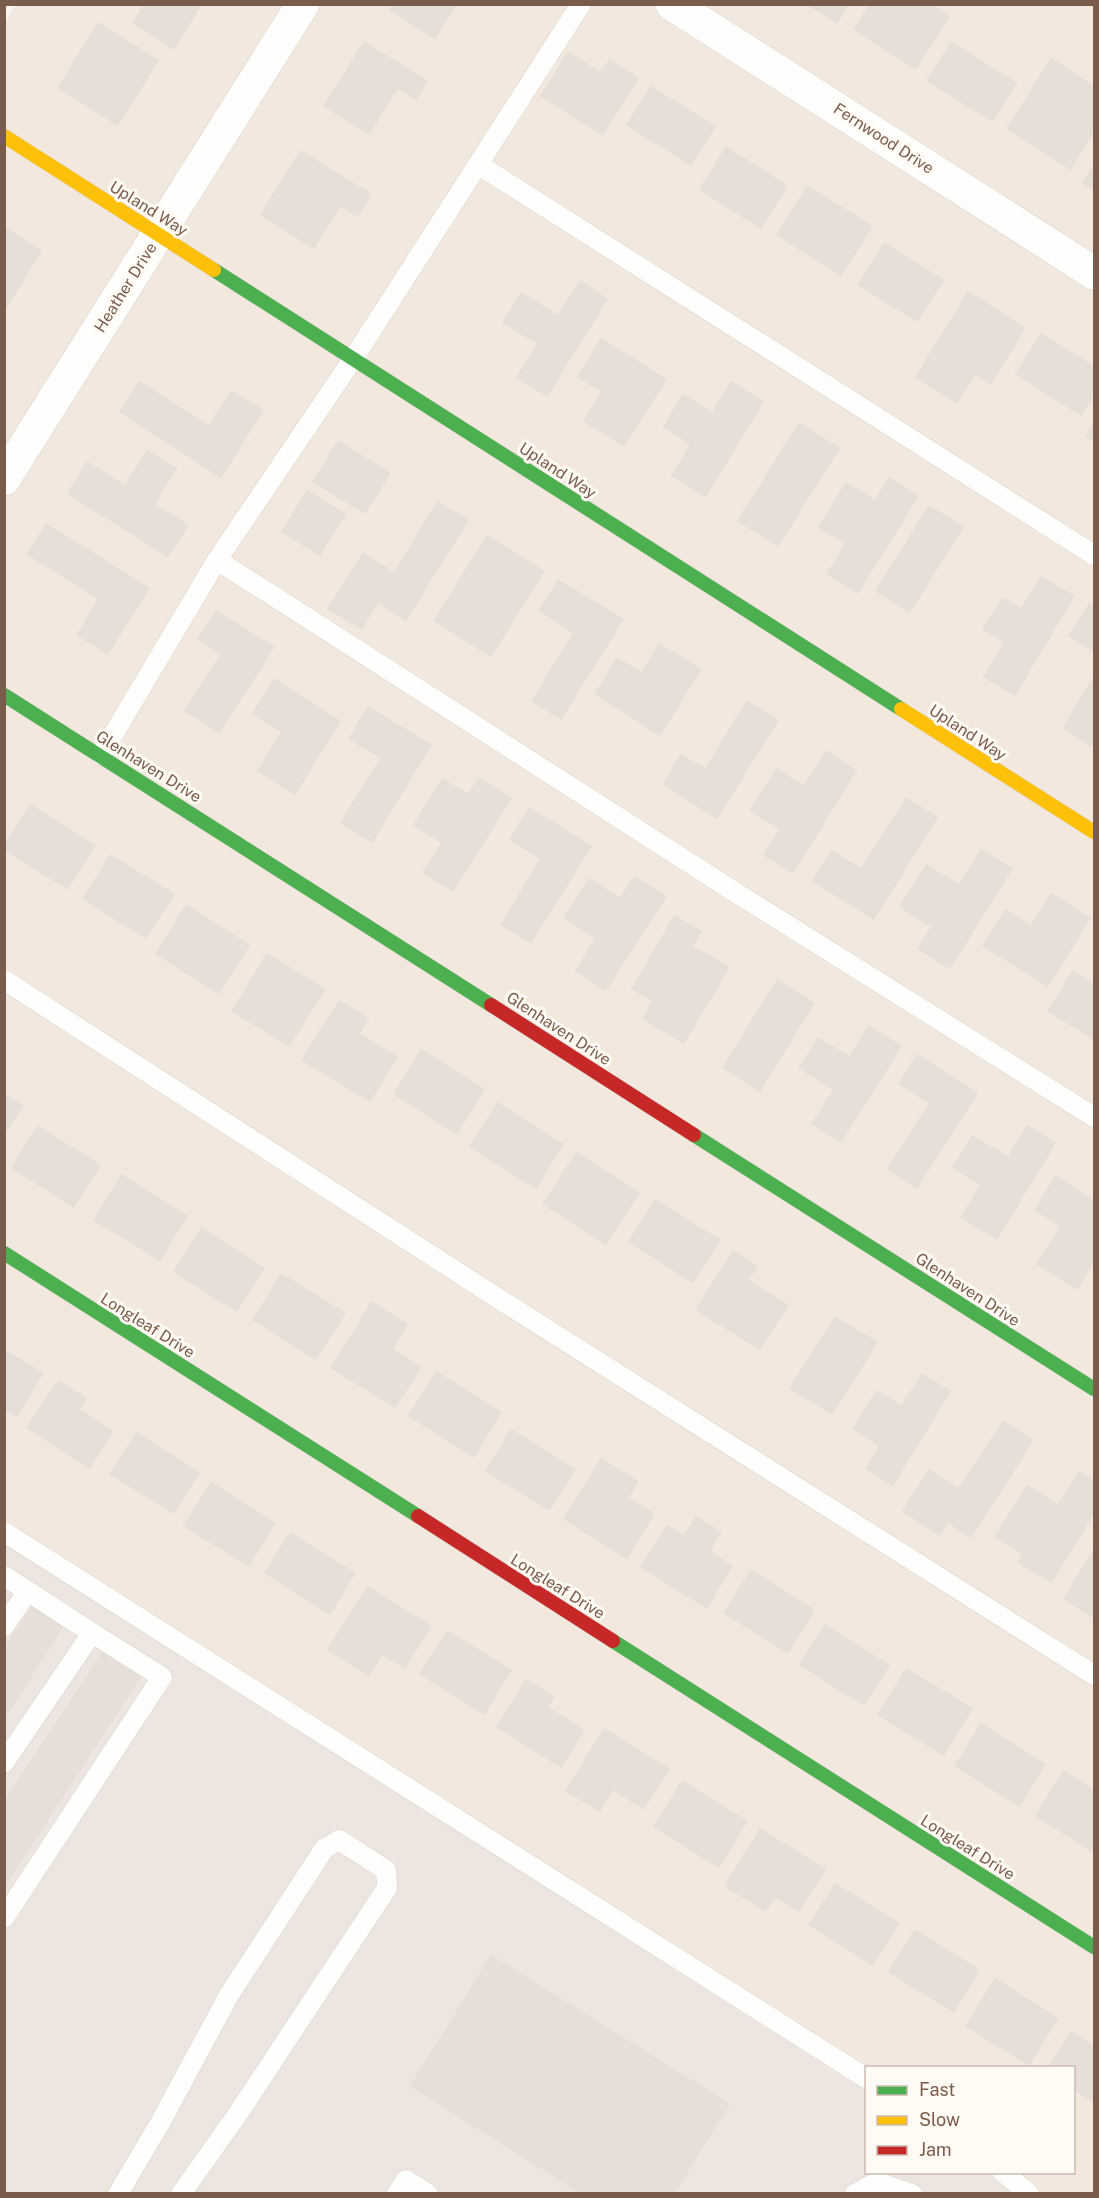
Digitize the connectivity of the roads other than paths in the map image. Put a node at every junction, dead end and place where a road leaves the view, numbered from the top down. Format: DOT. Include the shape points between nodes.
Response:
graph roads {
  1 [pos="303,4"];
  2 [pos="581,4"];
  3 [pos="672,4"];
  4 [pos="4,136"];
  5 [pos="479,165"];
  6 [pos="159,234"];
  7 [pos="1095,273"];
  8 [pos="354,359"];
  9 [pos="4,479"];
  10 [pos="1095,555"];
  11 [pos="217,560"];
  12 [pos="4,695"];
  13 [pos="101,755"];
  14 [pos="1095,832"];
  15 [pos="4,980"];
  16 [pos="1095,1117"];
  17 [pos="4,1253"];
  18 [pos="1095,1389"];
  19 [pos="4,1532"];
  20 [pos="4,1576"];
  21 [pos="28,1591"];
  22 [pos="4,1626"];
  23 [pos="92,1633"];
  24 [pos="1095,1675"];
  25 [pos="4,1763"];
  26 [pos="4,1918"];
  27 [pos="1095,1947"];
  28 [pos="865,2077"];
  29 [pos="1005,2174"];
  30 [pos="118,2193"];
  31 [pos="181,2193"];
  32 [pos="397,2193"];
  33 [pos="428,2193"];
  34 [pos="855,2193"];
  35 [pos="912,2193"];
  36 [pos="1029,2193"];
  1 -- 6 [label="street, Heather Drive"];
  2 -- 5 [label="lane"];
  3 -- 7 [label="street, Fernwood Drive"];
  4 -- 6 [label="street, Upland Way"];
  5 -- 8 [label="lane"];
  5 -- 10 [label="lane"];
  6 -- 8 [label="street, Upland Way"];
  6 -- 9 [label="street, Heather Drive"];
  8 -- 11 [label="lane"];
  8 -- 14 [label="street, Upland Way"];
  11 -- 13 [label="lane"];
  11 -- 16 [label="lane"];
  12 -- 13 [label="street, Glenhaven Drive"];
  13 -- 18 [label="street, Glenhaven Drive"];
  15 -- 24 [label="lane" via="510,1306"];
  17 -- 27 [label="street, Longleaf Drive"];
  19 -- 28 [label="lane"];
  20 -- 21 [label="lane"];
  21 -- 22 [label="lane"];
  21 -- 23 [label="lane"];
  23 -- 25 [label="lane"];
  23 -- 26 [label="lane" via="162,1677"];
  29 -- 36 [label="lane"];
  30 -- 31 [label="lane" via="229,1995 324,1849 339,1840 386,1870 387,1888"];
  32 -- 33 [label="lane" via="406,2180"];
  34 -- 35 [label="lane" via="877,2182"];
}
